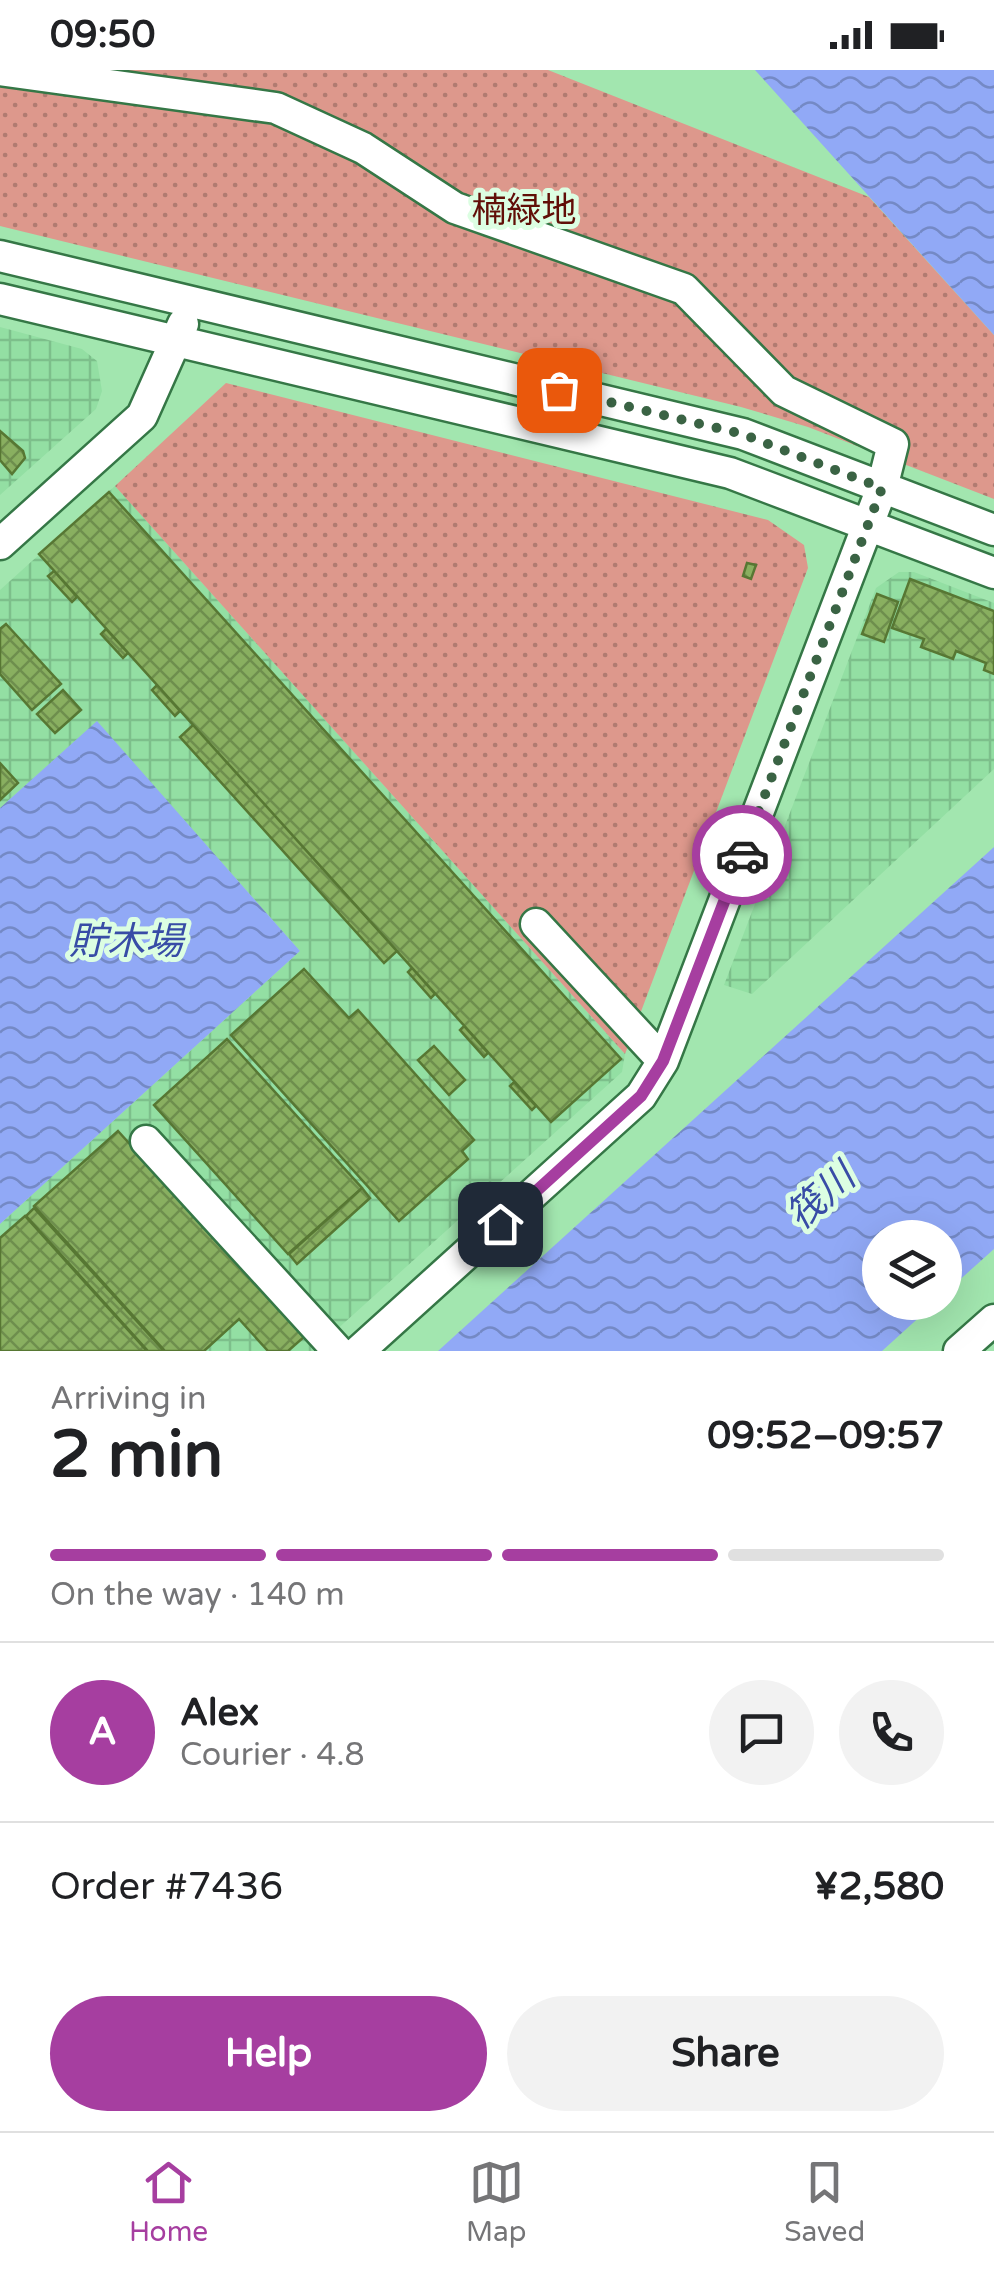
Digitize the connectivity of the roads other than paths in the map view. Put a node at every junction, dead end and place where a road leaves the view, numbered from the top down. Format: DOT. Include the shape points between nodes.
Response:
graph roads {
  1 [pos="0,70"];
  2 [pos="0,256"];
  3 [pos="0,299"];
  4 [pos="192,303"];
  5 [pos="176,341"];
  6 [pos="882,488"];
  7 [pos="866,526"];
  8 [pos="994,530"];
  9 [pos="0,544"];
  10 [pos="994,573"];
  11 [pos="536,924"];
  12 [pos="663,1061"];
  13 [pos="146,1141"];
  14 [pos="994,1320"];
  15 [pos="338,1351"];
  16 [pos="359,1351"];
  17 [pos="959,1351"];
  1 -- 6 [label="street" via="276,108 363,148 455,208 684,289 784,391 894,444"];
  2 -- 4 [label="street"];
  3 -- 5 [label="street"];
  4 -- 5 [label="street"];
  4 -- 6 [label="street" via="742,434"];
  5 -- 7 [label="street" via="730,473"];
  5 -- 9 [label="street" via="142,416"];
  6 -- 7 [label="street"];
  6 -- 8 [label="street"];
  7 -- 10 [label="street"];
  7 -- 12 [label="street"];
  11 -- 12 [label="street"];
  12 -- 16 [label="street" via="641,1096"];
  13 -- 15 [label="street"];
  14 -- 17 [label="street"];
}
